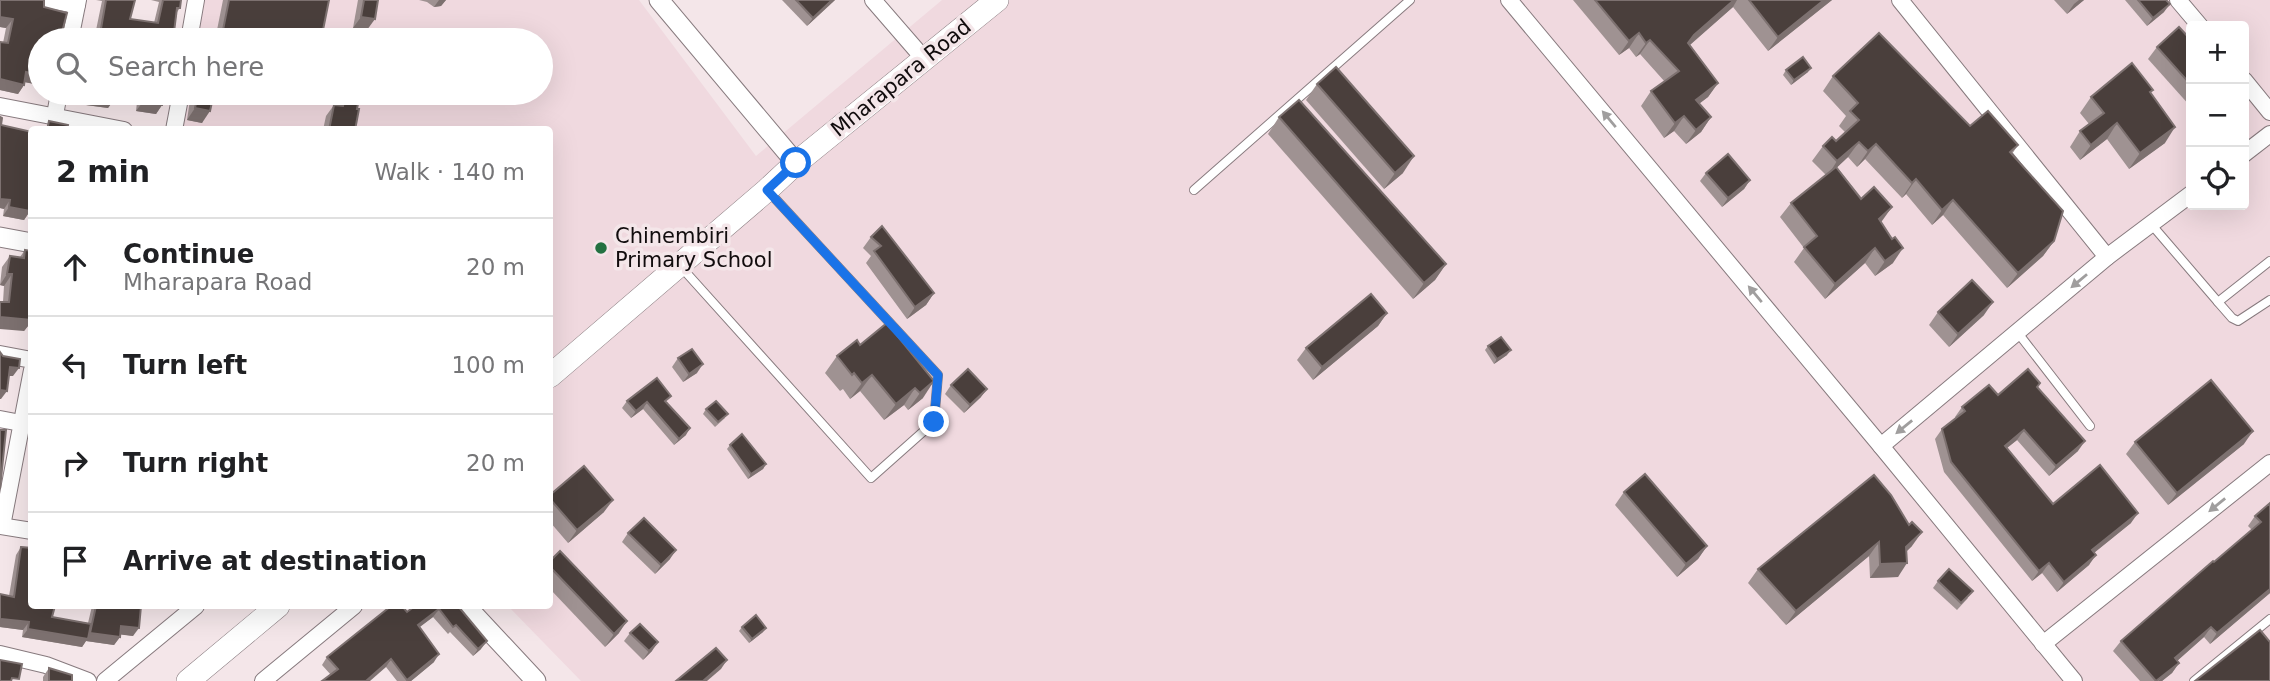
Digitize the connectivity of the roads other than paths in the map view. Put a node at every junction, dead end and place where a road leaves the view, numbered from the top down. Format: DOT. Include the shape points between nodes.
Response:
graph roads {
  1 [pos="49,0"];
  2 [pos="196,0"];
  3 [pos="659,0"];
  4 [pos="873,0"];
  5 [pos="997,0"];
  6 [pos="1410,0"];
  7 [pos="1509,0"];
  8 [pos="1900,0"];
  9 [pos="2178,0"];
  10 [pos="78,3"];
  11 [pos="2196,21"];
  12 [pos="73,28"];
  13 [pos="192,28"];
  14 [pos="925,60"];
  15 [pos="2247,84"];
  16 [pos="57,105"];
  17 [pos="179,105"];
  18 [pos="0,106"];
  19 [pos="2270,112"];
  20 [pos="55,115"];
  21 [pos="106,126"];
  22 [pos="175,126"];
  23 [pos="2270,135"];
  24 [pos="2249,150"];
  25 [pos="796,163"];
  26 [pos="767,190"];
  27 [pos="1194,190"];
  28 [pos="2186,198"];
  29 [pos="2151,225"];
  30 [pos="0,237"];
  31 [pos="28,242"];
  32 [pos="2108,257"];
  33 [pos="2270,261"];
  34 [pos="680,266"];
  35 [pos="2270,300"];
  36 [pos="2218,302"];
  37 [pos="2018,333"];
  38 [pos="0,354"];
  39 [pos="28,359"];
  40 [pos="553,373"];
  41 [pos="28,387"];
  42 [pos="0,419"];
  43 [pos="21,423"];
  44 [pos="2090,426"];
  45 [pos="1881,446"];
  46 [pos="2270,463"];
  47 [pos="1,526"];
  48 [pos="28,530"];
  49 [pos="192,609"];
  50 [pos="274,609"];
  51 [pos="350,609"];
  52 [pos="469,609"];
  53 [pos="2270,619"];
  54 [pos="2043,644"];
  55 [pos="0,654"];
  56 [pos="89,681"];
  57 [pos="105,681"];
  58 [pos="188,681"];
  59 [pos="263,681"];
  60 [pos="536,681"];
  61 [pos="2074,681"];
  62 [pos="2194,681"];
  1 -- 10 [label="street"];
  2 -- 13 [label="street"];
  3 -- 25 [label="street"];
  4 -- 14 [label="street"];
  5 -- 14 [label="main road, Mharapara Road"];
  6 -- 27 [label="lane"];
  45 -- 7 [label="street, one-way"];
  8 -- 32 [label="street"];
  9 -- 11 [label="street"];
  10 -- 12 [label="street"];
  14 -- 25 [label="main road, Mharapara Road"];
  15 -- 19 [label="street"];
  16 -- 20 [label="street"];
  17 -- 22 [label="street"];
  18 -- 20 [label="street"];
  20 -- 21 [label="street"];
  23 -- 24 [label="street"];
  25 -- 26 [label="main road, Mharapara Road"];
  26 -- 34 [label="main road, Mharapara Road"];
  26 -- 34 [label="lane" via="938,375 934,422 871,478"];
  28 -- 29 [label="street"];
  29 -- 32 [label="street"];
  29 -- 36 [label="lane"];
  30 -- 31 [label="street"];
  32 -- 37 [label="street, one-way"];
  33 -- 36 [label="lane"];
  34 -- 40 [label="main road, Mharapara Road"];
  35 -- 36 [label="lane" via="2238,321"];
  37 -- 44 [label="lane"];
  37 -- 45 [label="street, one-way"];
  38 -- 39 [label="street"];
  41 -- 43 [label="street"];
  42 -- 43 [label="street"];
  43 -- 47 [label="street"];
  45 -- 54 [label="street"];
  46 -- 54 [label="street, one-way"];
  47 -- 48 [label="street"];
  49 -- 57 [label="street"];
  50 -- 58 [label="main road"];
  51 -- 59 [label="street"];
  52 -- 60 [label="street"];
  53 -- 62 [label="lane"];
  54 -- 61 [label="street"];
  55 -- 56 [label="street"];
}
